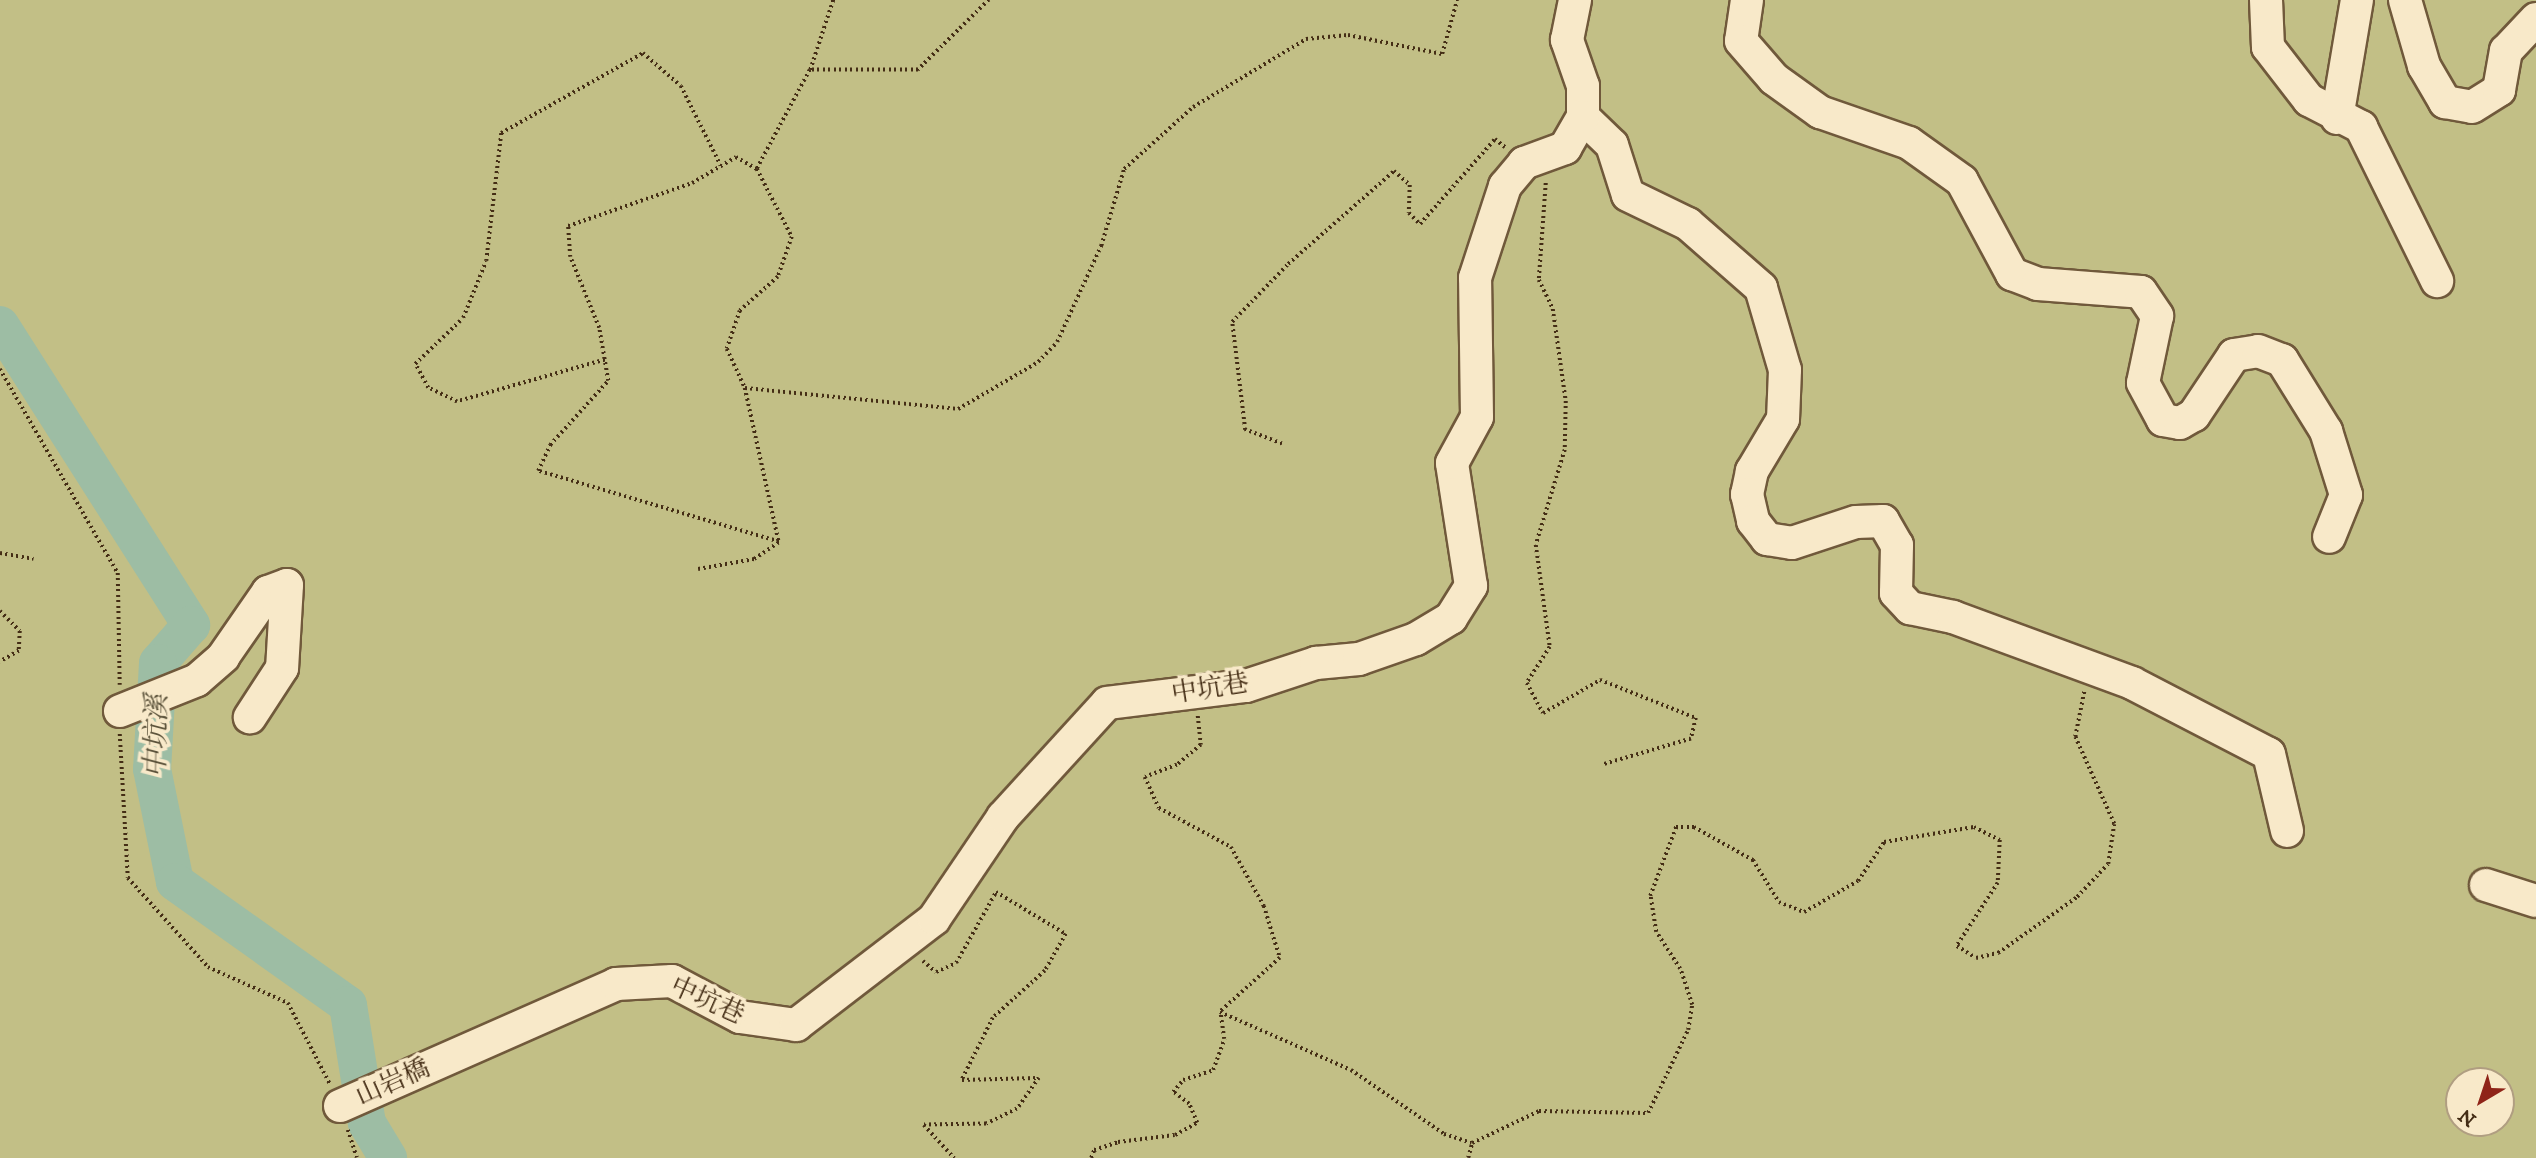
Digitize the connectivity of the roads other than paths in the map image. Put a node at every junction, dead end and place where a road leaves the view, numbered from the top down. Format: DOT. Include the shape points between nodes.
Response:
graph roads {
  1 [pos="1575,0"];
  2 [pos="1747,0"];
  3 [pos="2266,0"];
  4 [pos="2357,0"];
  5 [pos="2405,0"];
  6 [pos="2536,19"];
  7 [pos="1583,117"];
  8 [pos="2337,118"];
  9 [pos="2437,281"];
  10 [pos="2329,537"];
  11 [pos="121,711"];
  12 [pos="250,717"];
  13 [pos="2287,831"];
  14 [pos="2486,885"];
  15 [pos="2536,901"];
  16 [pos="445,1060"];
  17 [pos="340,1107"];
  1 -- 7 [label="street" via="1567,40 1583,86"];
  2 -- 10 [label="street" via="1741,41 1774,79 1820,112 1909,143 1962,181 2011,274 2038,285 2141,292 2157,316 2143,383 2163,420 2180,423 2194,415 2234,355 2258,351 2282,360 2326,431 2346,495"];
  3 -- 8 [label="street" via="2268,47 2309,100"];
  4 -- 8 [label="street"];
  5 -- 6 [label="street" via="2424,66 2445,103 2472,107 2498,90 2506,51"];
  7 -- 13 [label="street" via="1612,145 1628,195 1688,224 1761,288 1784,370 1783,419 1752,471 1747,494 1753,521 1767,539 1792,544 1856,522 1883,521 1897,545 1896,593 1910,608 1953,617 2132,683 2269,754"];
  7 -- 16 [label="street, 中坑巷" via="1565,148 1524,163 1506,186 1475,278 1477,417 1452,463 1471,586 1451,618 1416,639 1359,659 1195,693 1107,703 1003,817 934,919 796,1025 760,1024 672,981 646,980 616,984"];
  8 -- 9 [label="street" via="2361,127"];
  11 -- 12 [label="street" via="197,680 223,657 268,592 287,586 291,610 282,668"];
  14 -- 15 [label="street"];
  16 -- 17 [label="street, 山岩橋"];
}
